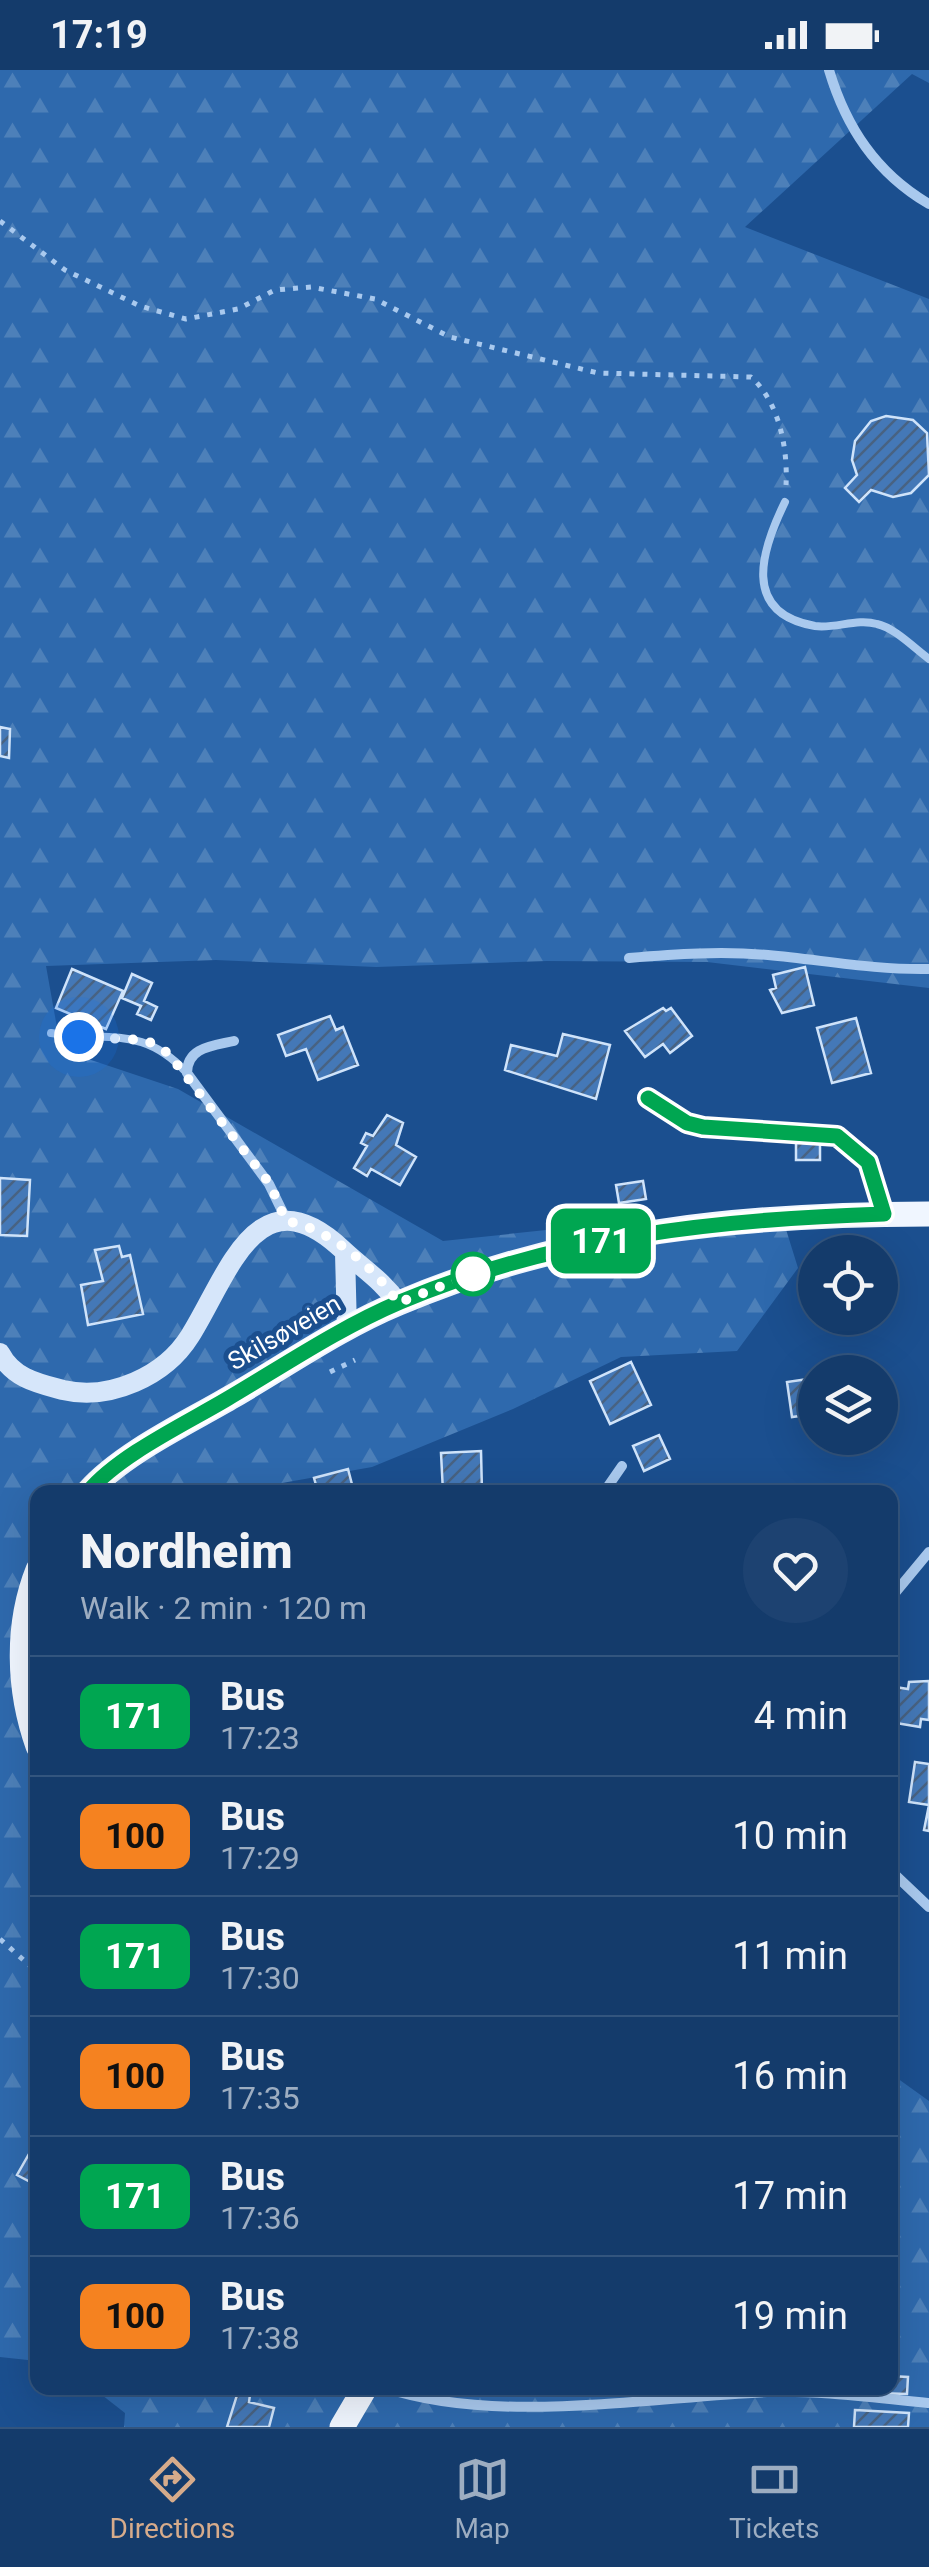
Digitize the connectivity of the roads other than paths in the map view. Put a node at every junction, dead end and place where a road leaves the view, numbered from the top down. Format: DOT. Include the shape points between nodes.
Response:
graph roads {
  1 [pos="828,70"];
  2 [pos="929,204"];
  3 [pos="785,502"];
  4 [pos="929,659"];
  5 [pos="630,958"];
  6 [pos="929,969"];
  7 [pos="51,1033"];
  8 [pos="234,1041"];
  9 [pos="186,1073"];
  10 [pos="648,1098"];
  11 [pos="884,1214"];
  12 [pos="929,1214"];
  13 [pos="286,1221"];
  14 [pos="346,1253"];
  15 [pos="398,1303"];
  16 [pos="346,1329"];
  17 [pos="0,1353"];
  18 [pos="622,1466"];
  19 [pos="97,1485"];
  20 [pos="609,1485"];
  21 [pos="929,1552"];
  22 [pos="918,1568"];
  23 [pos="929,1575"];
  24 [pos="898,1590"];
  25 [pos="30,1604"];
  26 [pos="30,1712"];
  27 [pos="898,1878"];
  28 [pos="929,1907"];
  29 [pos="361,2395"];
  30 [pos="426,2395"];
  31 [pos="728,2395"];
  32 [pos="816,2395"];
  33 [pos="928,2403"];
  34 [pos="342,2427"];
  1 -- 2 [label="street" via="851,128 871,156"];
  3 -- 4 [label="lane" via="764,545 765,586 774,604 788,618 818,626 882,624"];
  5 -- 6 [label="street" via="686,952"];
  7 -- 9 [label="lane" via="146,1040"];
  8 -- 9 [label="street" via="196,1051"];
  9 -- 13 [label="street" via="270,1184"];
  10 -- 11 [label="lane" via="703,1127 837,1136 868,1162"];
  11 -- 12 [label="main road, Skilsøveien"];
  11 -- 15 [label="main road, Skilsøveien" via="765,1218 630,1236 490,1270"];
  13 -- 14 [label="main road" via="314,1226"];
  13 -- 17 [label="main road" via="252,1233 189,1338 147,1376 95,1393 73,1392 35,1383 8,1368"];
  14 -- 15 [label="main road"];
  14 -- 16 [label="main road"];
  15 -- 16 [label="main road, Skilsøveien"];
  16 -- 19 [label="main road, Skilsøveien" via="158,1440"];
  18 -- 20 [label="street"];
  21 -- 22 [label="street"];
  22 -- 23 [label="street"];
  22 -- 24 [label="street"];
  25 -- 26 [label="main road" via="22,1639"];
  27 -- 28 [label="street"];
  29 -- 34 [label="main road"];
  30 -- 31 [label="street" via="531,2408"];
  32 -- 33 [label="street"];
}
